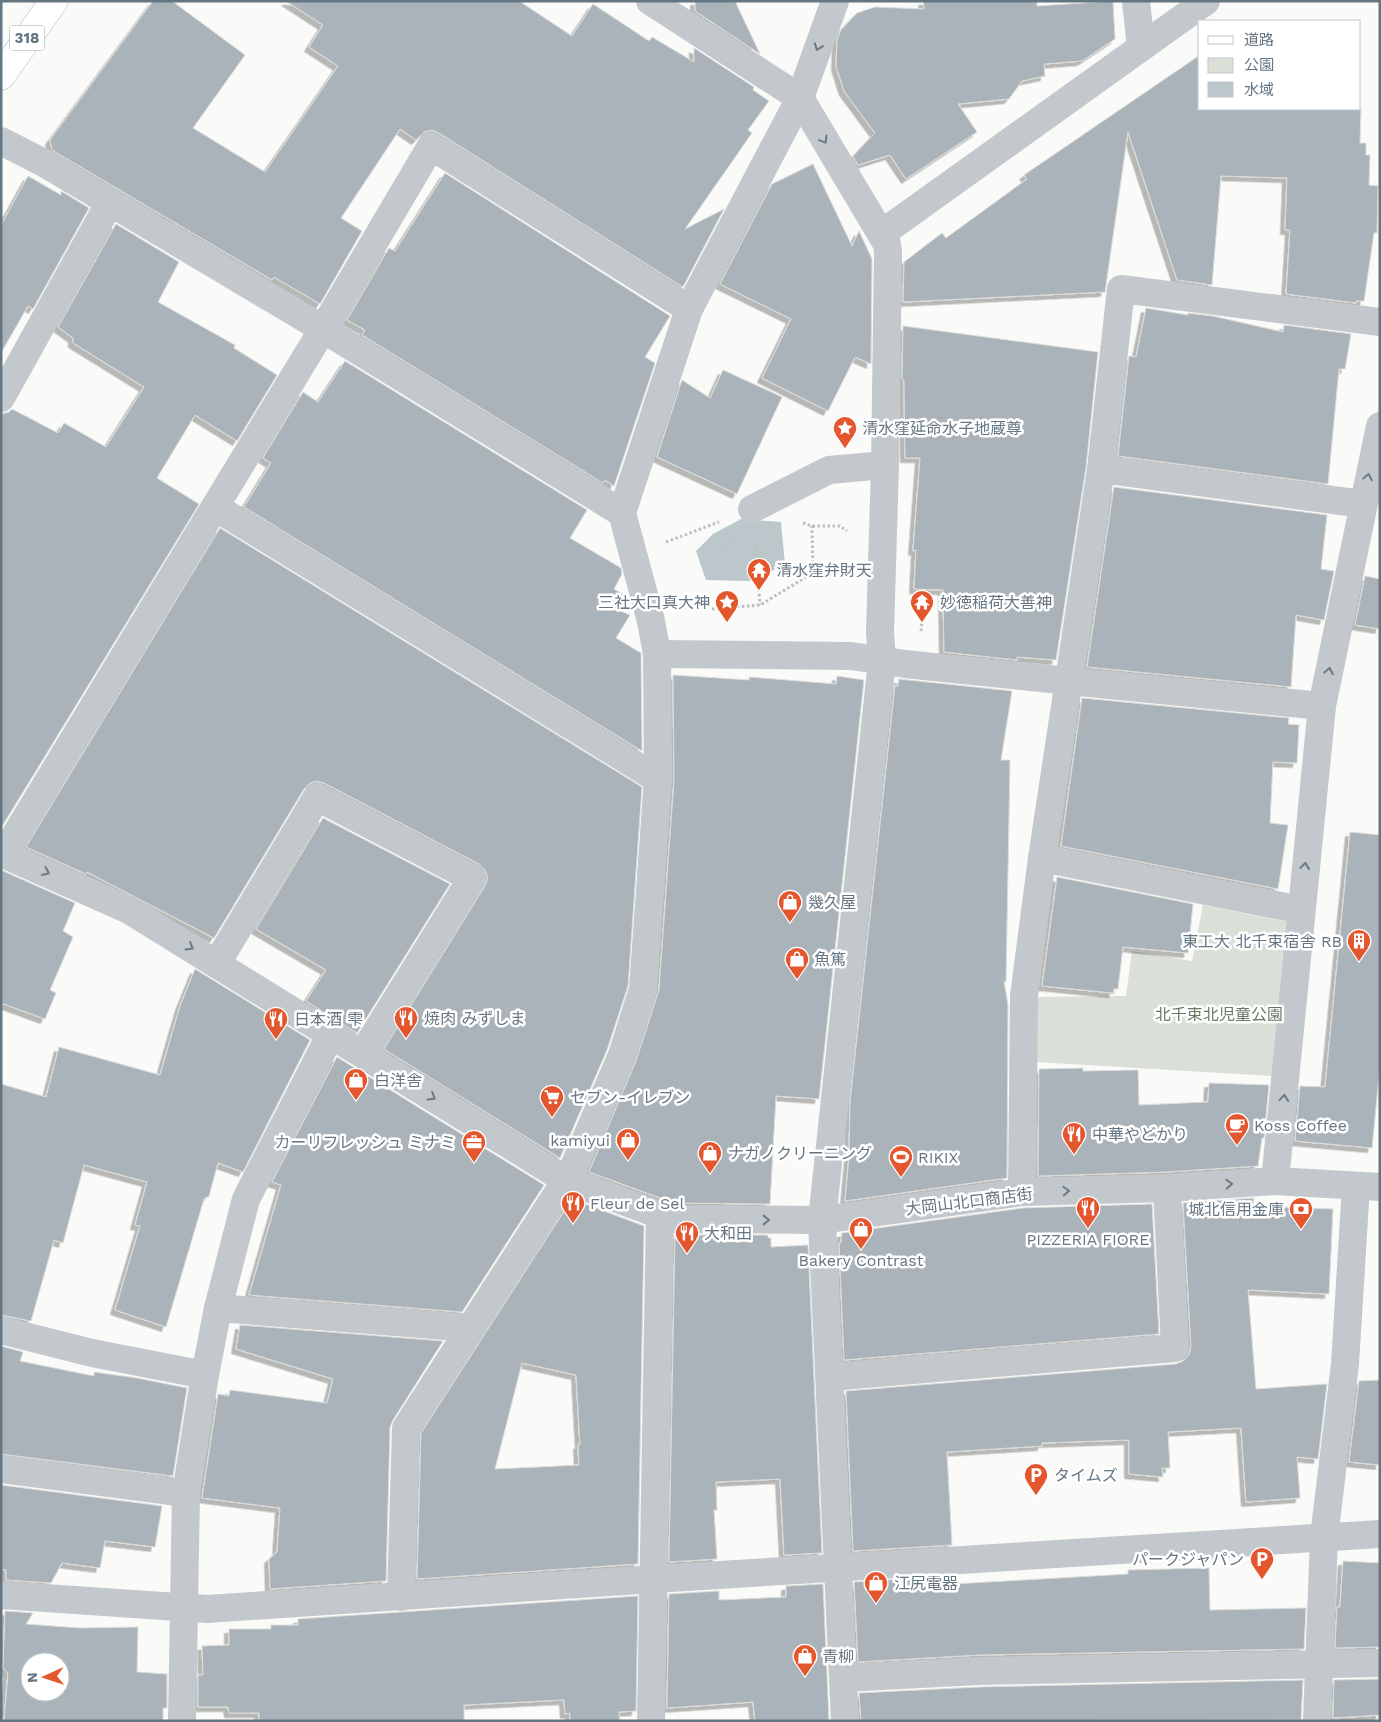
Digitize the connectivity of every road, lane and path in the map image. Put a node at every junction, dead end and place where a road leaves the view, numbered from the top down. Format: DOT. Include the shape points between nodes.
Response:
graph roads {
  1 [pos="54,1"];
  2 [pos="650,1"];
  3 [pos="834,1"];
  4 [pos="1136,1"];
  5 [pos="1206,1"];
  6 [pos="1140,48"];
  7 [pos="1,76"];
  8 [pos="800,98"];
  9 [pos="1,141"];
  10 [pos="110,202"];
  11 [pos="881,234"];
  12 [pos="688,309"];
  13 [pos="1380,322"];
  14 [pos="323,329"];
  15 [pos="1,398"];
  16 [pos="1380,426"];
  17 [pos="885,465"];
  18 [pos="1101,469"];
  19 [pos="1363,504"];
  20 [pos="215,507"];
  21 [pos="622,513"];
  22 [pos="753,522"];
  23 [pos="812,526"];
  24 [pos="760,605"];
  25 [pos="712,609"];
  26 [pos="657,654"];
  27 [pos="882,661"];
  28 [pos="1070,681"];
  29 [pos="1322,706"];
  30 [pos="658,779"];
  31 [pos="2,853"];
  32 [pos="1042,858"];
  33 [pos="1301,910"];
  34 [pos="217,963"];
  35 [pos="331,1034"];
  36 [pos="363,1053"];
  37 [pos="566,1180"];
  38 [pos="1275,1181"];
  39 [pos="1368,1187"];
  40 [pos="1167,1188"];
  41 [pos="1022,1192"];
  42 [pos="660,1214"];
  43 [pos="822,1220"];
  44 [pos="218,1308"];
  45 [pos="471,1328"];
  46 [pos="1,1330"];
  47 [pos="205,1375"];
  48 [pos="830,1377"];
  49 [pos="1,1469"];
  50 [pos="186,1493"];
  51 [pos="1380,1534"];
  52 [pos="1324,1537"];
  53 [pos="838,1568"];
  54 [pos="654,1579"];
  55 [pos="1,1595"];
  56 [pos="401,1597"];
  57 [pos="185,1609"];
  58 [pos="1380,1663"];
  59 [pos="1319,1664"];
  60 [pos="843,1678"];
  61 [pos="182,1721"];
  62 [pos="651,1721"];
  63 [pos="845,1721"];
  64 [pos="1317,1721"];
  1 -- 7 [label="main road, 318"];
  2 -- 8 [label="street"];
  3 -- 8 [label="street, one-way"];
  4 -- 6 [label="street"];
  5 -- 6 [label="street"];
  6 -- 11 [label="street"];
  8 -- 11 [label="street, one-way"];
  8 -- 12 [label="street"];
  9 -- 10 [label="street"];
  10 -- 14 [label="street"];
  10 -- 15 [label="street"];
  11 -- 17 [label="street" via="888,244"];
  12 -- 14 [label="street" via="431,146"];
  12 -- 21 [label="street"];
  13 -- 18 [label="street" via="1121,289"];
  14 -- 20 [label="street"];
  14 -- 21 [label="street"];
  19 -- 16 [label="street, one-way"];
  17 -- 22 [label="street" via="829,470"];
  17 -- 27 [label="street"];
  18 -- 19 [label="street"];
  18 -- 28 [label="street"];
  29 -- 19 [label="street, one-way"];
  20 -- 30 [label="street"];
  20 -- 31 [label="street"];
  21 -- 26 [label="street"];
  22 -- 24 [label="path"];
  23 -- 24 [label="path" via="814,573"];
  24 -- 25 [label="path"];
  26 -- 27 [label="street" via="851,656"];
  26 -- 30 [label="street"];
  27 -- 28 [label="street"];
  27 -- 43 [label="street"];
  28 -- 29 [label="street"];
  28 -- 32 [label="street"];
  33 -- 29 [label="street, one-way"];
  30 -- 37 [label="street" via="643,989 622,1055"];
  31 -- 34 [label="street, 大岡山北口商店街, one-way" via="130,910"];
  32 -- 33 [label="street"];
  32 -- 41 [label="street" via="1024,996"];
  38 -- 33 [label="street, one-way"];
  34 -- 35 [label="street, 大岡山北口商店街"];
  34 -- 36 [label="street" via="317,797 472,878"];
  35 -- 36 [label="street, 大岡山北口商店街"];
  35 -- 44 [label="street" via="246,1199"];
  36 -- 37 [label="street, 大岡山北口商店街, one-way"];
  37 -- 42 [label="street, 大岡山北口商店街"];
  37 -- 45 [label="street"];
  38 -- 39 [label="street, 大岡山北口商店街"];
  40 -- 38 [label="street, 大岡山北口商店街, one-way"];
  39 -- 52 [label="street"];
  41 -- 40 [label="street, 大岡山北口商店街, one-way"];
  40 -- 48 [label="street" via="1175,1348"];
  41 -- 43 [label="street, 大岡山北口商店街"];
  42 -- 43 [label="street, 大岡山北口商店街, one-way" via="671,1219"];
  42 -- 54 [label="street"];
  43 -- 48 [label="street"];
  44 -- 45 [label="street"];
  44 -- 47 [label="street"];
  45 -- 56 [label="street" via="406,1428"];
  46 -- 47 [label="street" via="92,1353"];
  47 -- 50 [label="street"];
  48 -- 53 [label="street"];
  49 -- 50 [label="street"];
  50 -- 57 [label="street"];
  51 -- 52 [label="street"];
  52 -- 53 [label="street"];
  52 -- 59 [label="street"];
  53 -- 54 [label="street"];
  53 -- 60 [label="street"];
  54 -- 56 [label="street"];
  54 -- 62 [label="street"];
  55 -- 57 [label="street"];
  56 -- 57 [label="street"];
  57 -- 61 [label="street"];
  58 -- 59 [label="street"];
  59 -- 60 [label="street" via="979,1671"];
  59 -- 64 [label="street"];
  60 -- 63 [label="street"];
}
